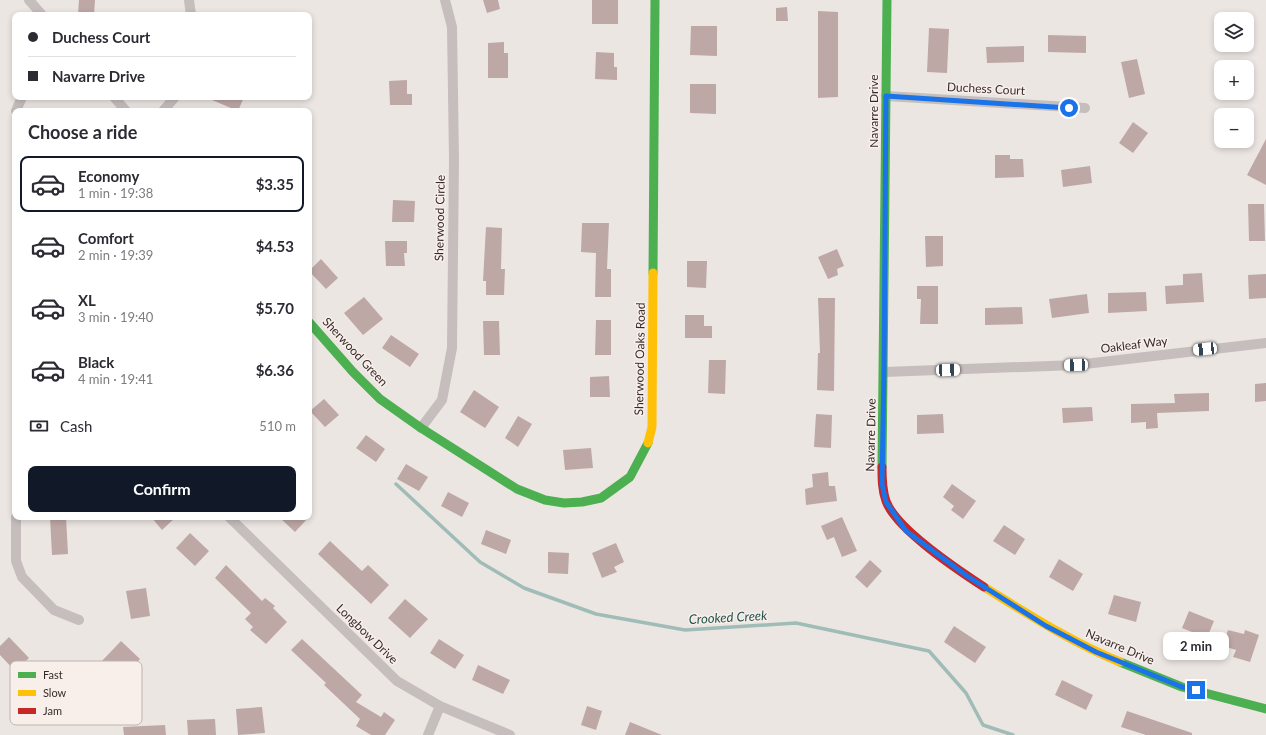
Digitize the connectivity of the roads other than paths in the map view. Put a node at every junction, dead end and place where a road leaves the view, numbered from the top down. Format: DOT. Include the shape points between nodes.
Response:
graph roads {
  1 [pos="29,0"];
  2 [pos="189,0"];
  3 [pos="445,0"];
  4 [pos="655,0"];
  5 [pos="887,0"];
  6 [pos="39,12"];
  7 [pos="191,12"];
  8 [pos="886,96"];
  9 [pos="117,100"];
  10 [pos="172,100"];
  11 [pos="123,108"];
  12 [pos="166,108"];
  13 [pos="1085,108"];
  14 [pos="312,325"];
  15 [pos="1266,343"];
  16 [pos="884,372"];
  17 [pos="421,428"];
  18 [pos="16,520"];
  19 [pos="232,520"];
  20 [pos="79,620"];
  21 [pos="440,706"];
  22 [pos="1266,710"];
  23 [pos="428,735"];
  24 [pos="510,735"];
  1 -- 6 [label="street"];
  2 -- 7 [label="street"];
  3 -- 17 [label="street, Sherwood Circle" via="452,27 452,348 442,400"];
  4 -- 17 [label="street, Sherwood Oaks Road" via="652,427 648,445 630,477 601,498 564,503 545,500 517,488"];
  5 -- 8 [label="street, Navarre Drive"];
  8 -- 13 [label="street, Duchess Court"];
  8 -- 16 [label="street, Navarre Drive"];
  9 -- 11 [label="street"];
  10 -- 12 [label="street"];
  14 -- 17 [label="street, Sherwood Green" via="380,399"];
  15 -- 16 [label="street, Oakleaf Way" via="1076,365"];
  16 -- 22 [label="street, Navarre Drive" via="882,484 886,502 906,531 967,576 1046,626 1096,652 1182,687"];
  18 -- 20 [label="street" via="16,561 22,577 54,610"];
  19 -- 21 [label="street, Longbow Drive" via="396,681"];
  21 -- 23 [label="street"];
  21 -- 24 [label="street, Longbow Drive"];
}
